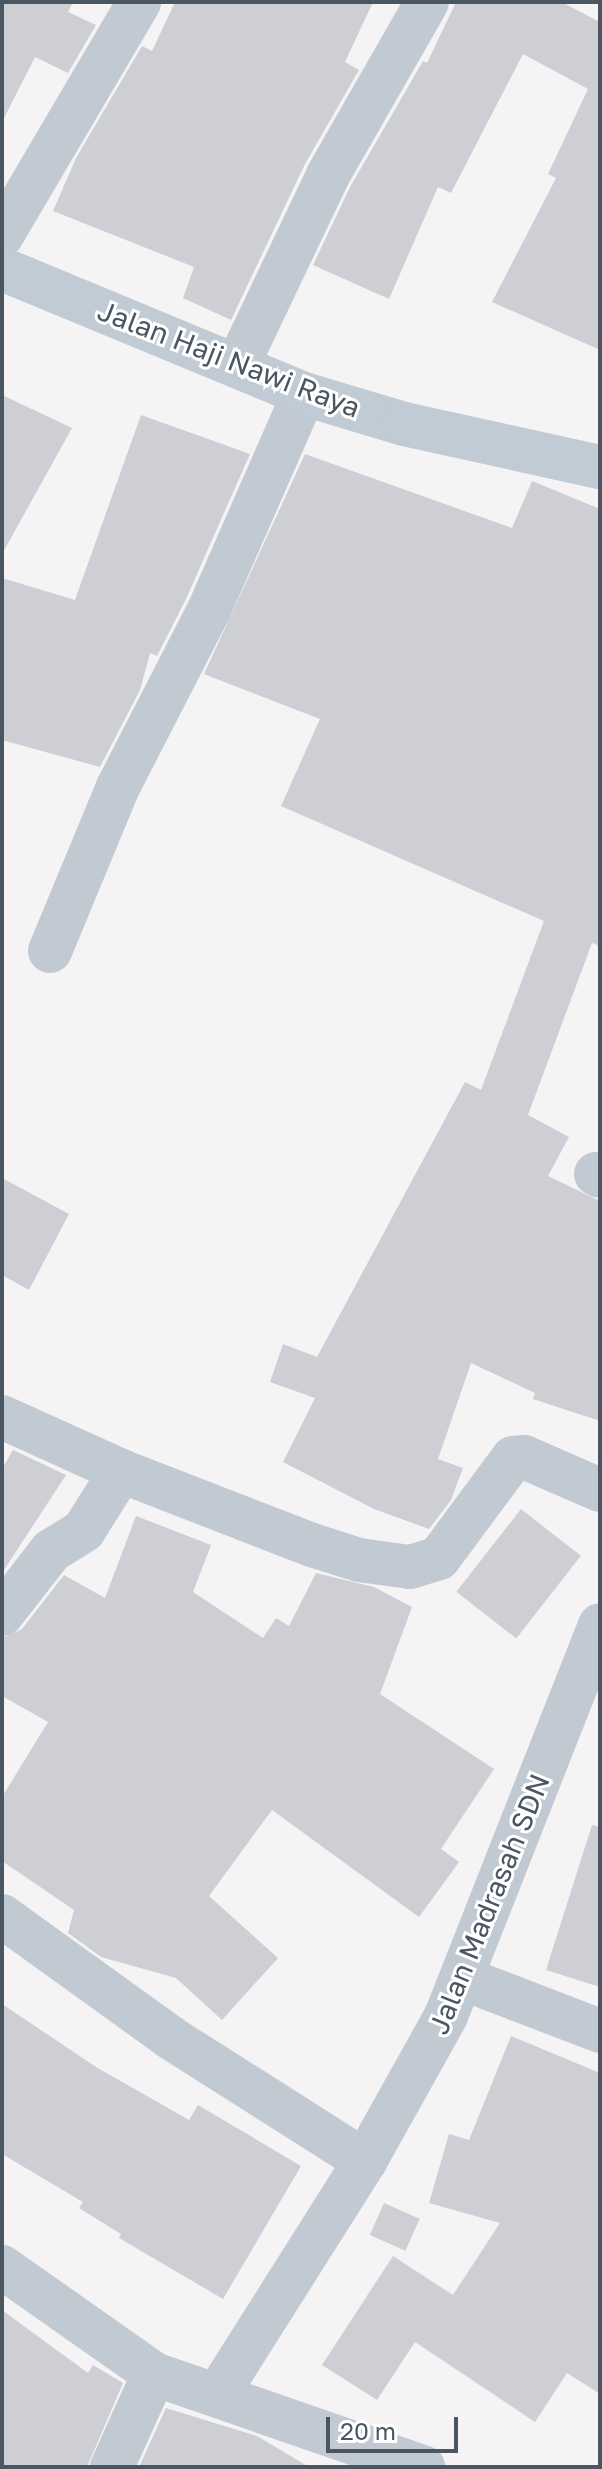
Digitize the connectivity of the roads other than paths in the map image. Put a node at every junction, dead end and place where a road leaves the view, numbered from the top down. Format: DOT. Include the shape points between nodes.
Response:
graph roads {
  1 [pos="139,2"];
  2 [pos="427,2"];
  3 [pos="2,235"];
  4 [pos="2,269"];
  5 [pos="238,364"];
  6 [pos="304,394"];
  7 [pos="600,467"];
  8 [pos="50,951"];
  9 [pos="2,1417"];
  10 [pos="121,1471"];
  11 [pos="600,1490"];
  12 [pos="2,1614"];
  13 [pos="598,1640"];
  14 [pos="2,1916"];
  15 [pos="462,1978"];
  16 [pos="600,2031"];
  17 [pos="365,2161"];
  18 [pos="2,2267"];
  19 [pos="154,2374"];
  20 [pos="219,2392"];
  21 [pos="112,2467"];
  22 [pos="423,2467"];
  1 -- 3 [label="street"];
  2 -- 5 [label="street" via="328,175"];
  4 -- 5 [label="street, Jalan Haji Nawi Raya"];
  5 -- 6 [label="street, Jalan Haji Nawi Raya"];
  6 -- 7 [label="street, Jalan Haji Nawi Raya" via="404,424"];
  6 -- 8 [label="street" via="209,610 118,787"];
  9 -- 10 [label="street"];
  10 -- 11 [label="street" via="312,1545 410,1567 439,1558 513,1458 524,1457"];
  10 -- 12 [label="street" via="84,1530 51,1551"];
  13 -- 15 [label="street, Jalan Madrasah SDN"];
  14 -- 17 [label="street" via="171,2038"];
  15 -- 16 [label="street"];
  15 -- 17 [label="street, Jalan Madrasah SDN" via="428,2052"];
  17 -- 20 [label="street, Jalan Madrasah SDN"];
  18 -- 19 [label="street"];
  19 -- 20 [label="street"];
  19 -- 21 [label="street"];
  20 -- 22 [label="street"];
}
